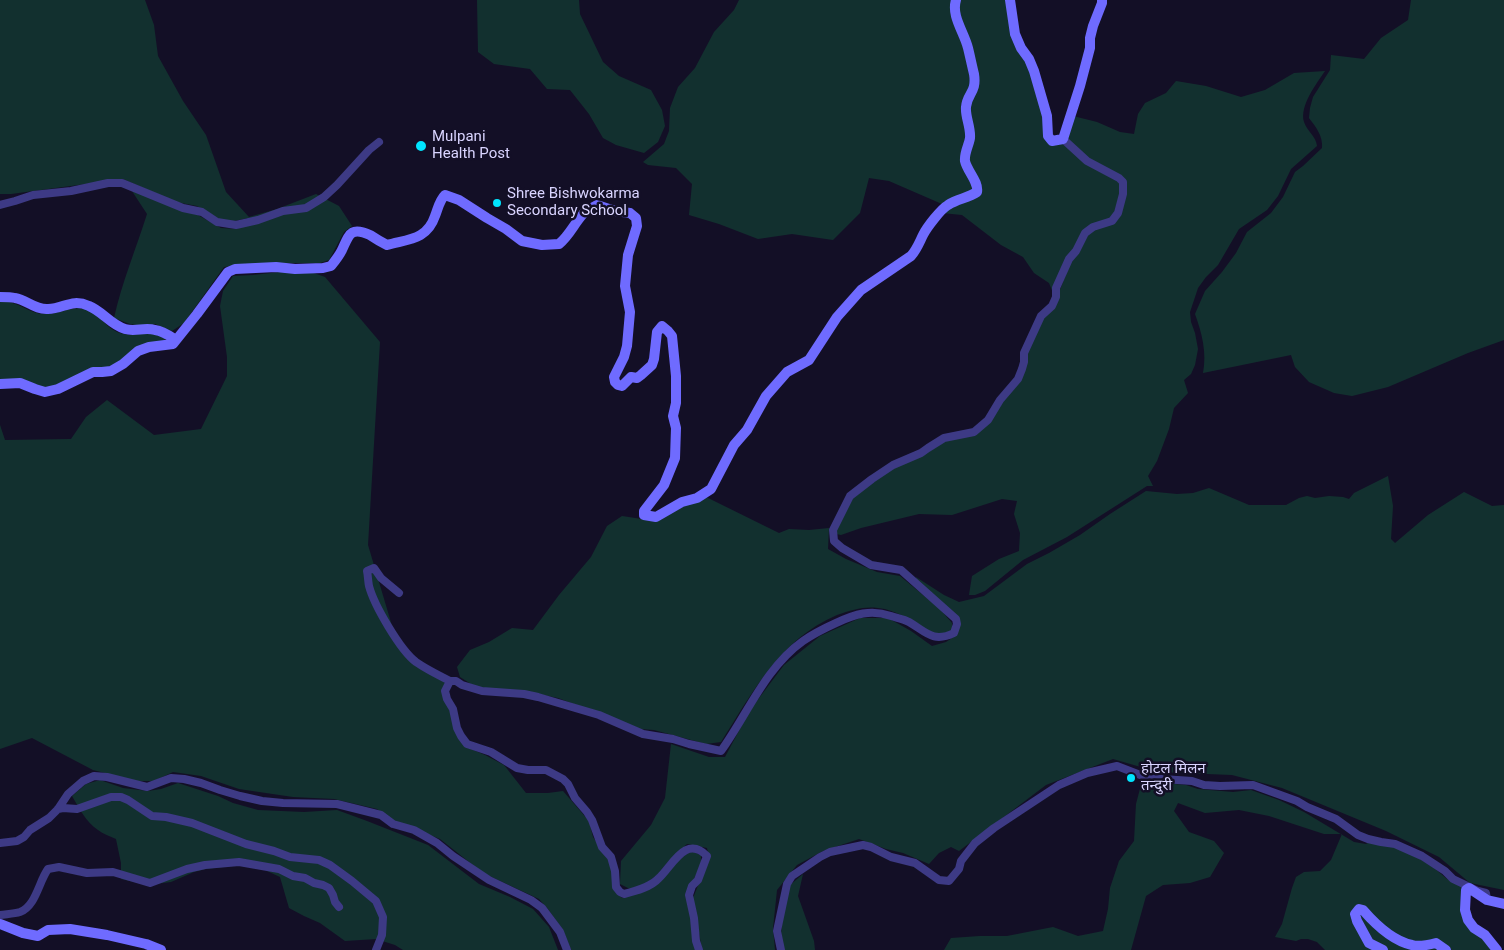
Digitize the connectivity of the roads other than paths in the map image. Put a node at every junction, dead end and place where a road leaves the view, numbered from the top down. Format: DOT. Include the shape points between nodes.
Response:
graph roads {
  1 [pos="956,0"];
  2 [pos="1010,0"];
  3 [pos="1102,0"];
  4 [pos="1063,139"];
  5 [pos="379,142"];
  6 [pos="0,205"];
  7 [pos="0,297"];
  8 [pos="176,340"];
  9 [pos="0,384"];
  10 [pos="400,593"];
  11 [pos="450,681"];
  12 [pos="58,809"];
  13 [pos="0,843"];
  14 [pos="1486,900"];
  15 [pos="1504,904"];
  16 [pos="339,907"];
  17 [pos="0,914"];
  18 [pos="0,924"];
  19 [pos="161,950"];
  20 [pos="376,950"];
  21 [pos="567,950"];
  22 [pos="699,950"];
  23 [pos="781,950"];
  24 [pos="1383,950"];
  25 [pos="1446,950"];
  26 [pos="1497,950"];
  1 -- 8 [label="street" via="955,13 968,49 975,83 966,107 970,138 965,160 977,192 940,211 912,256 861,290 846,305 809,360 787,372 766,396 747,430 734,445 711,489 656,517 644,515 644,511 664,485 675,458 676,376 672,336 662,326 657,332 654,359 647,371 637,378 632,377 622,386 615,382 614,377 627,346 630,312 624,286 630,245 637,226 636,218 630,213 597,205 584,212 559,244 542,245 522,241 460,200 445,196 441,198 434,219 418,238 387,245 355,231 346,239 331,266 235,269 228,272"];
  2 -- 4 [label="street" via="1015,34 1029,59 1047,116 1048,136 1052,141"];
  3 -- 4 [label="street"];
  4 -- 11 [label="street" via="1087,161 1123,182 1118,213 1112,221 1085,233 1069,259 1052,306 1041,316 1024,353 1018,379 988,420 974,432 944,438 872,479 850,496 833,530 834,541 850,553 871,565 901,570 916,582 956,619 954,633 933,637 907,621 879,612 860,613 817,632 802,641 768,678 721,751 643,734 599,715 538,697 482,691"];
  5 -- 6 [label="street" via="324,197 306,208 282,211 236,225 217,222 202,212 122,183 33,195"];
  7 -- 8 [label="street" via="15,298 47,310 65,304 84,304 124,329 155,329"];
  8 -- 9 [label="street" via="173,344 138,351 111,370 93,372 58,389 45,392 20,383"];
  10 -- 11 [label="street" via="374,568 368,570 369,586 393,635 415,661"];
  11 -- 22 [label="street" via="445,691 447,699 453,708 457,728 468,744 517,768 546,770 568,784 592,820 602,847 611,857 620,892 624,894 650,886 688,849 700,850 707,856 689,896"];
  12 -- 13 [label="street" via="24,837"];
  12 -- 20 [label="street" via="77,809 111,796 121,797 152,816 192,823 290,857 319,860 342,873 376,901 383,917 382,935"];
  12 -- 21 [label="street" via="68,794 94,776 147,787 171,778 184,779 262,801 337,804 381,815 393,824 414,830 437,843 489,880 531,900 542,908 560,932"];
  14 -- 15 [label="street"];
  14 -- 23 [label="street" via="1486,893 1453,879 1422,856 1395,844 1358,835 1336,819 1254,785 1212,786 1148,778 1117,766 1087,773 1059,785 994,828 975,843 949,881 939,880 916,863 862,845 820,857 792,876 787,884 777,931"];
  14 -- 26 [label="street" via="1467,888 1465,910 1471,924"];
  16 -- 17 [label="street" via="329,888 323,885 279,869 239,862 187,869 150,883 113,872 87,873 48,868 26,908 21,912"];
  18 -- 19 [label="street" via="38,936 48,930 70,929"];
  24 -- 25 [label="street" via="1369,943 1357,921 1355,914 1359,909 1397,939 1412,945 1436,944"];
}
